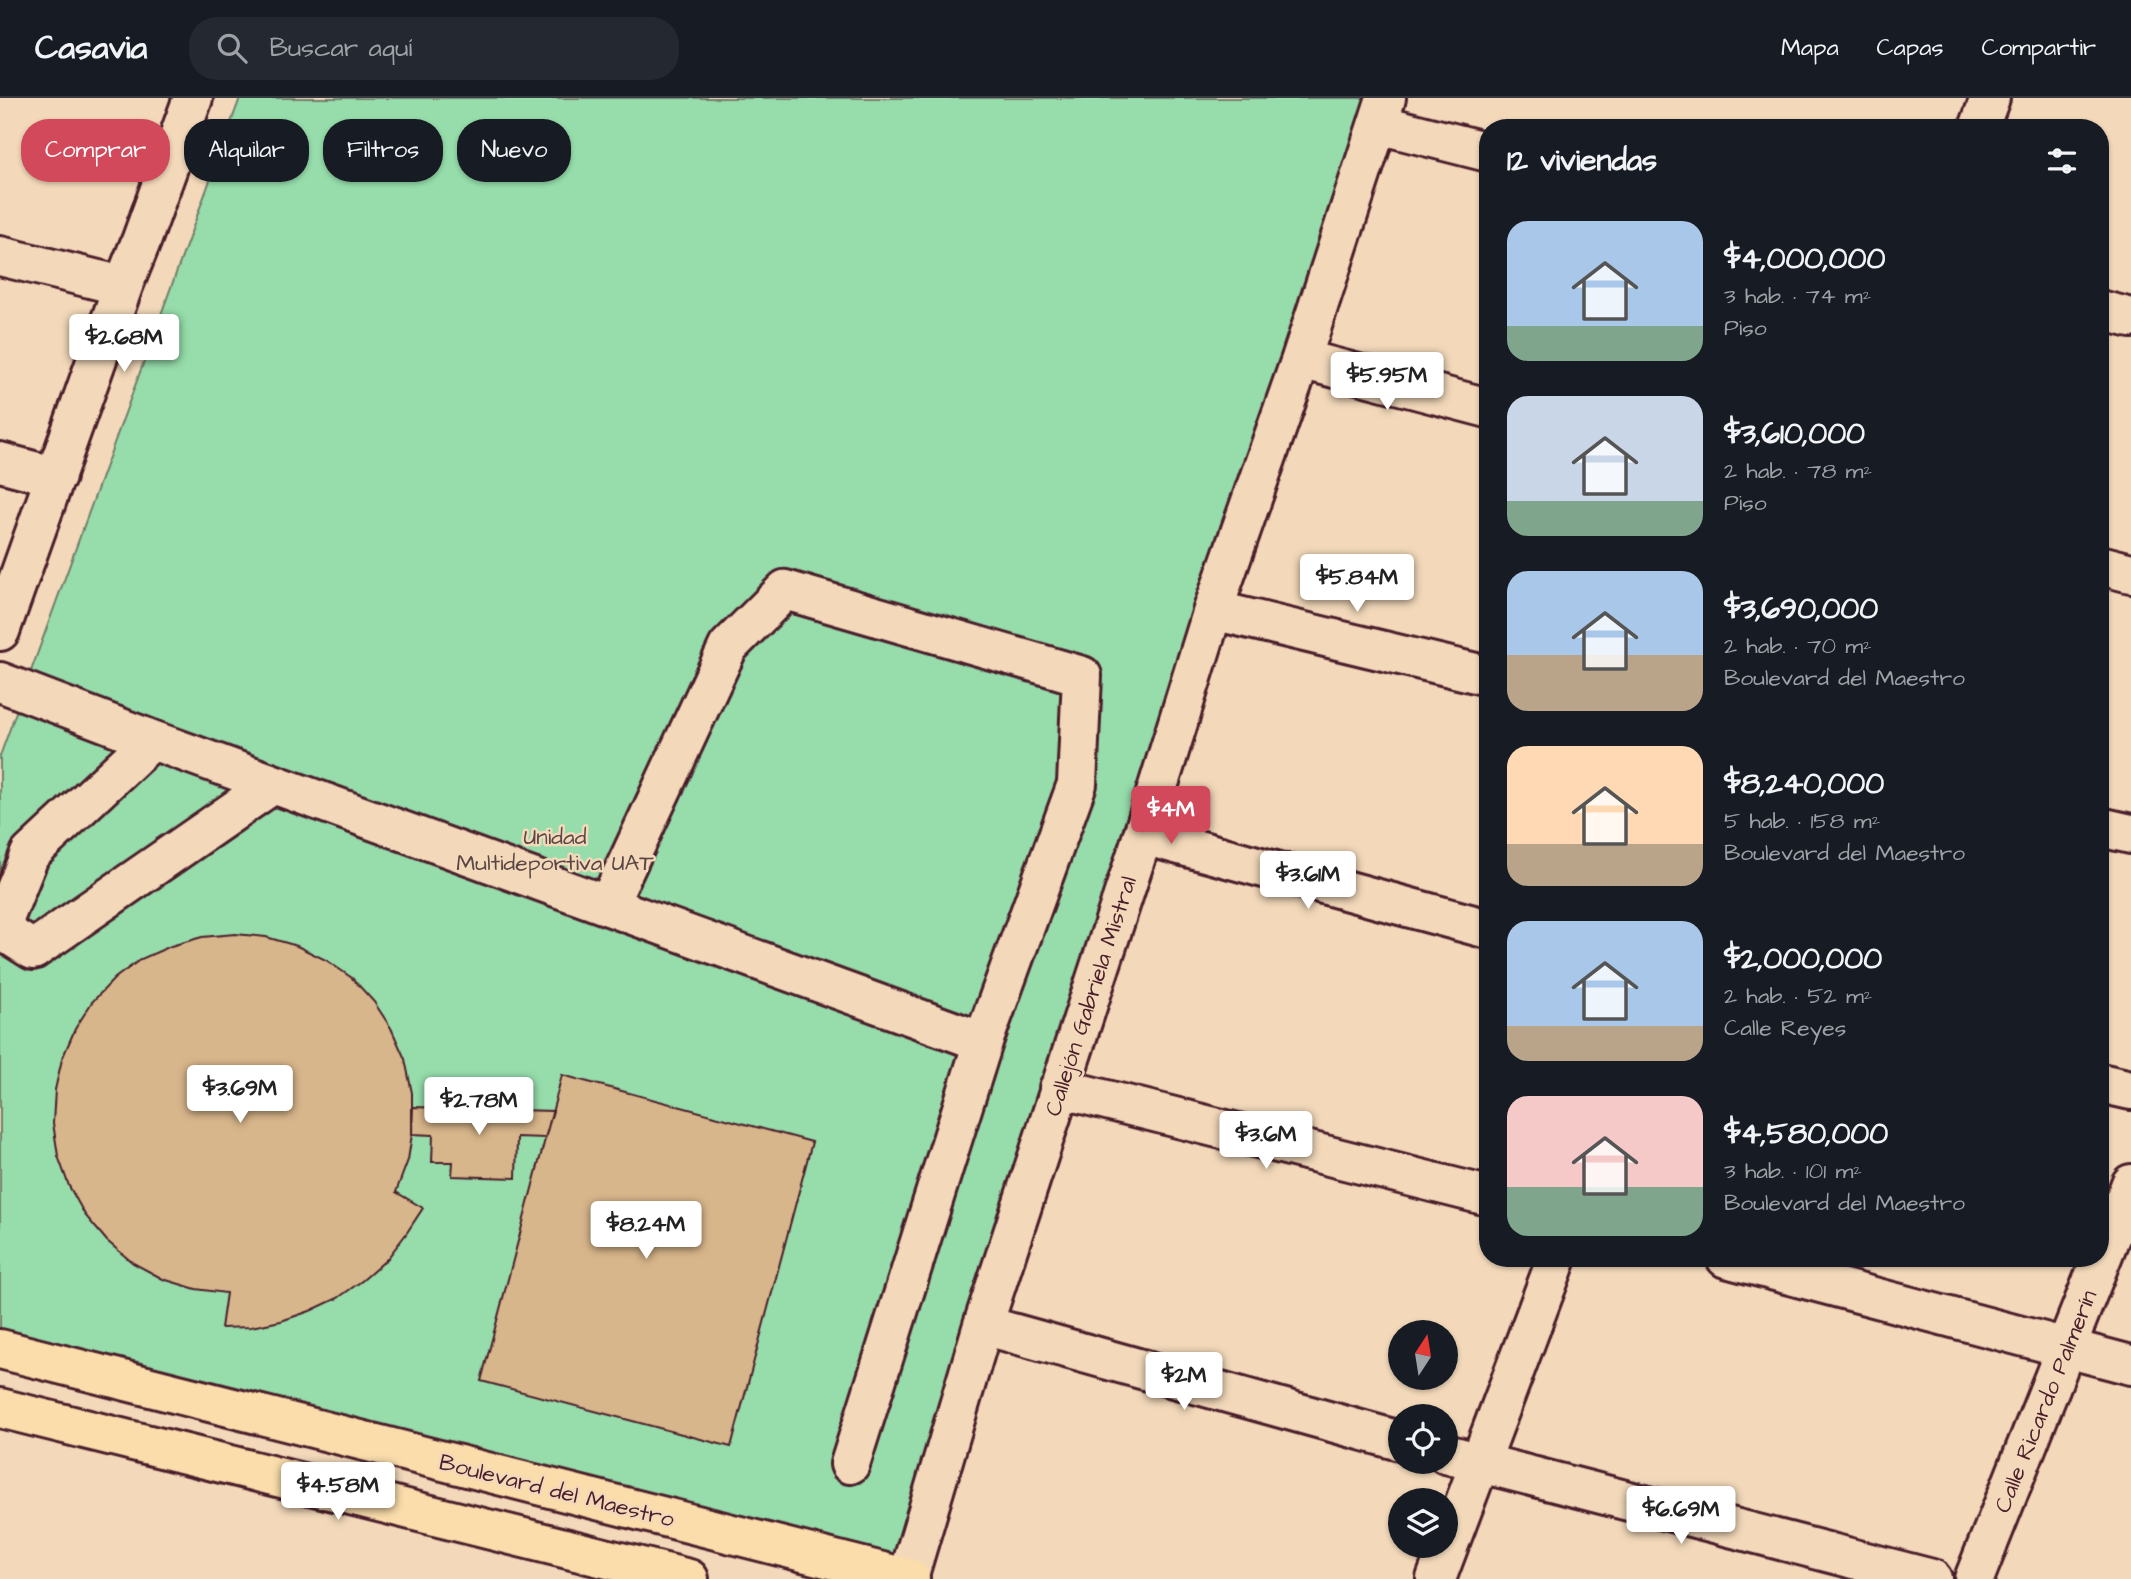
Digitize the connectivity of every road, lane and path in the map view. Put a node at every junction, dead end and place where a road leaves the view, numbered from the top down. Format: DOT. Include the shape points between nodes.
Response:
graph roads {
  1 [pos="193,98"];
  2 [pos="1990,98"];
  3 [pos="1382,111"];
  4 [pos="1982,119"];
  5 [pos="1479,149"];
  6 [pos="0,256"];
  7 [pos="123,286"];
  8 [pos="2109,312"];
  9 [pos="2131,318"];
  10 [pos="1301,359"];
  11 [pos="1479,406"];
  12 [pos="0,462"];
  13 [pos="56,477"];
  14 [pos="2109,567"];
  15 [pos="2131,573"];
  16 [pos="1213,610"];
  17 [pos="0,631"];
  18 [pos="1479,674"];
  19 [pos="0,682"];
  20 [pos="152,740"];
  21 [pos="273,784"];
  22 [pos="2109,829"];
  23 [pos="2131,834"];
  24 [pos="1143,835"];
  25 [pos="608,905"];
  26 [pos="1479,927"];
  27 [pos="983,1042"];
  28 [pos="2109,1085"];
  29 [pos="1059,1088"];
  30 [pos="2131,1090"];
  31 [pos="2131,1184"];
  32 [pos="1479,1194"];
  33 [pos="2109,1240"];
  34 [pos="1553,1267"];
  35 [pos="1760,1267"];
  36 [pos="2098,1267"];
  37 [pos="983,1325"];
  38 [pos="2066,1348"];
  39 [pos="0,1349"];
  40 [pos="2131,1365"];
  41 [pos="0,1408"];
  42 [pos="1388,1438"];
  43 [pos="1462,1459"];
  44 [pos="850,1464"];
  45 [pos="689,1579"];
  46 [pos="909,1579"];
  47 [pos="1436,1579"];
  48 [pos="1932,1579"];
  49 [pos="1974,1579"];
  1 -- 7 [label="street"];
  2 -- 4 [label="street"];
  3 -- 5 [label="street"];
  3 -- 10 [label="street, Callejón Gabriela Mistral"];
  6 -- 7 [label="street"];
  7 -- 13 [label="street"];
  8 -- 9 [label="street"];
  10 -- 11 [label="street"];
  10 -- 16 [label="street, Callejón Gabriela Mistral"];
  12 -- 13 [label="street"];
  13 -- 17 [label="street"];
  14 -- 15 [label="street"];
  16 -- 18 [label="street"];
  16 -- 24 [label="street, Callejón Gabriela Mistral"];
  19 -- 20 [label="street"];
  20 -- 21 [label="street"];
  20 -- 21 [label="street" via="30,854 0,929 33,950"];
  21 -- 25 [label="street"];
  22 -- 23 [label="street"];
  24 -- 26 [label="street"];
  24 -- 29 [label="street, Callejón Gabriela Mistral"];
  25 -- 27 [label="street"];
  25 -- 27 [label="street" via="727,647 785,590 1082,676 1077,784"];
  27 -- 44 [label="street"];
  28 -- 30 [label="street"];
  29 -- 32 [label="street"];
  29 -- 37 [label="street, Callejón Gabriela Mistral"];
  31 -- 33 [label="street, Calle Ricardo Palmerín"];
  34 -- 43 [label="street"];
  35 -- 38 [label="street"];
  36 -- 38 [label="street, Calle Ricardo Palmerín"];
  37 -- 42 [label="street"];
  37 -- 46 [label="street, Callejón Gabriela Mistral"];
  38 -- 40 [label="street"];
  38 -- 49 [label="street, Calle Ricardo Palmerín"];
  39 -- 46 [label="main road, Boulevard del Maestro"];
  41 -- 45 [label="main road"];
  43 -- 47 [label="street"];
  43 -- 48 [label="street"];
}
